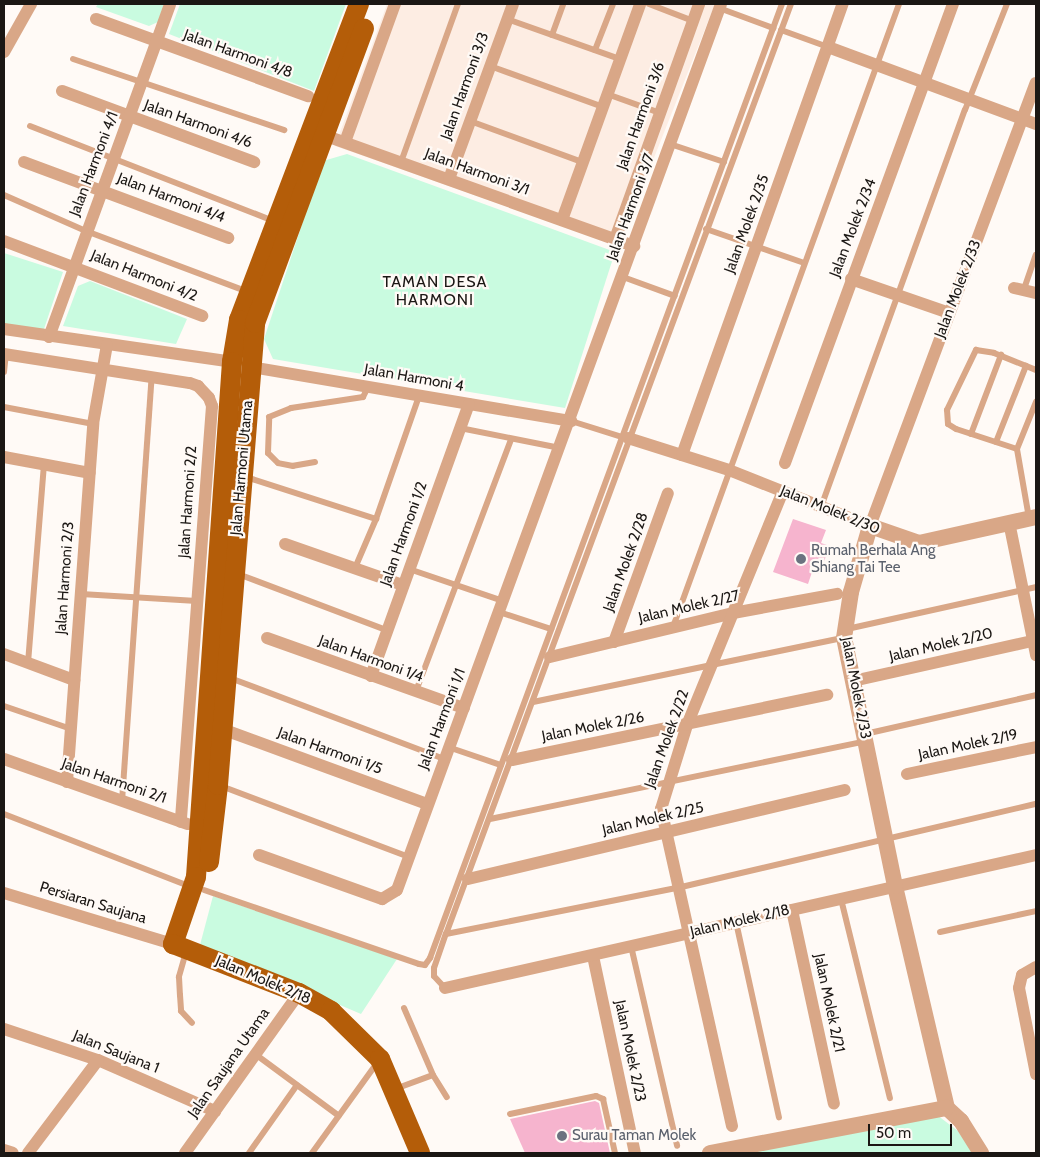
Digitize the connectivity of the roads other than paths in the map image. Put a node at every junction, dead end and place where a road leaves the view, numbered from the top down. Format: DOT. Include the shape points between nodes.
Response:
graph roads {
  1 [pos="31,4"];
  2 [pos="170,4"];
  3 [pos="359,4"];
  4 [pos="373,4"];
  5 [pos="395,4"];
  6 [pos="458,4"];
  7 [pos="512,4"];
  8 [pos="563,4"];
  9 [pos="613,4"];
  10 [pos="640,4"];
  11 [pos="649,4"];
  12 [pos="699,4"];
  13 [pos="782,4"];
  14 [pos="791,4"];
  15 [pos="843,4"];
  16 [pos="899,4"];
  17 [pos="953,4"];
  18 [pos="1007,4"];
  19 [pos="720,6"];
  20 [pos="96,19"];
  21 [pos="507,19"];
  22 [pos="692,20"];
  23 [pos="773,28"];
  24 [pos="781,30"];
  25 [pos="552,35"];
  26 [pos="156,42"];
  27 [pos="828,47"];
  28 [pos="595,50"];
  29 [pos="4,52"];
  30 [pos="73,59"];
  31 [pos="620,59"];
  32 [pos="877,65"];
  33 [pos="490,66"];
  34 [pos="925,82"];
  35 [pos="1036,83"];
  36 [pos="142,84"];
  37 [pos="62,91"];
  38 [pos="607,94"];
  39 [pos="308,96"];
  40 [pos="969,99"];
  41 [pos="602,107"];
  42 [pos="660,113"];
  43 [pos="130,116"];
  44 [pos="1022,119"];
  45 [pos="470,121"];
  46 [pos="1036,124"];
  47 [pos="30,126"];
  48 [pos="284,130"];
  49 [pos="317,132"];
  50 [pos="345,142"];
  51 [pos="670,144"];
  52 [pos="114,156"];
  53 [pos="24,162"];
  54 [pos="254,162"];
  55 [pos="401,162"];
  56 [pos="582,162"];
  57 [pos="724,162"];
  58 [pos="449,179"];
  59 [pos="102,189"];
  60 [pos="4,196"];
  61 [pos="562,220"];
  62 [pos="275,221"];
  63 [pos="706,229"];
  64 [pos="86,231"];
  65 [pos="228,238"];
  66 [pos="615,239"];
  67 [pos="4,241"];
  68 [pos="634,246"];
  69 [pos="756,246"];
  70 [pos="1036,255"];
  71 [pos="804,263"];
  72 [pos="74,265"];
  73 [pos="623,277"];
  74 [pos="852,279"];
  75 [pos="1019,288"];
  76 [pos="250,292"];
  77 [pos="1036,294"];
  78 [pos="897,295"];
  79 [pos="675,296"];
  80 [pos="949,313"];
  81 [pos="202,316"];
  82 [pos="4,329"];
  83 [pos="49,337"];
  84 [pos="104,344"];
  85 [pos="5,354"];
  86 [pos="1000,355"];
  87 [pos="232,362"];
  88 [pos="1026,366"];
  89 [pos="251,367"];
  90 [pos="1036,370"];
  91 [pos="4,372"];
  92 [pos="100,372"];
  93 [pos="152,376"];
  94 [pos="368,387"];
  95 [pos="419,396"];
  96 [pos="1036,402"];
  97 [pos="469,404"];
  98 [pos="4,406"];
  99 [pos="571,421"];
  100 [pos="93,424"];
  101 [pos="460,428"];
  102 [pos="971,434"];
  103 [pos="625,437"];
  104 [pos="511,439"];
  105 [pos="996,442"];
  106 [pos="561,448"];
  107 [pos="1017,449"];
  108 [pos="682,455"];
  109 [pos="4,457"];
  110 [pos="314,462"];
  111 [pos="785,463"];
  112 [pos="44,464"];
  113 [pos="729,470"];
  114 [pos="90,473"];
  115 [pos="240,475"];
  116 [pos="783,491"];
  117 [pos="668,493"];
  118 [pos="821,507"];
  119 [pos="376,518"];
  120 [pos="1033,518"];
  121 [pos="1009,522"];
  122 [pos="870,526"];
  123 [pos="285,544"];
  124 [pos="355,568"];
  125 [pos="409,570"];
  126 [pos="233,572"];
  127 [pos="403,585"];
  128 [pos="454,585"];
  129 [pos="1036,587"];
  130 [pos="1023,590"];
  131 [pos="80,594"];
  132 [pos="837,594"];
  133 [pos="136,598"];
  134 [pos="197,601"];
  135 [pos="501,606"];
  136 [pos="733,612"];
  137 [pos="673,627"];
  138 [pos="551,629"];
  139 [pos="386,630"];
  140 [pos="845,634"];
  141 [pos="267,638"];
  142 [pos="1035,641"];
  143 [pos="614,642"];
  144 [pos="4,654"];
  145 [pos="1036,655"];
  146 [pos="550,657"];
  147 [pos="28,662"];
  148 [pos="712,666"];
  149 [pos="225,676"];
  150 [pos="371,676"];
  151 [pos="74,680"];
  152 [pos="853,681"];
  153 [pos="416,693"];
  154 [pos="827,695"];
  155 [pos="1036,695"];
  156 [pos="533,702"];
  157 [pos="4,706"];
  158 [pos="464,708"];
  159 [pos="687,725"];
  160 [pos="70,729"];
  161 [pos="222,729"];
  162 [pos="866,737"];
  163 [pos="1036,748"];
  164 [pos="446,753"];
  165 [pos="4,759"];
  166 [pos="506,762"];
  167 [pos="907,774"];
  168 [pos="667,781"];
  169 [pos="67,782"];
  170 [pos="218,785"];
  171 [pos="845,790"];
  172 [pos="122,801"];
  173 [pos="427,804"];
  174 [pos="1036,804"];
  175 [pos="4,814"];
  176 [pos="490,819"];
  177 [pos="181,822"];
  178 [pos="207,832"];
  179 [pos="664,834"];
  180 [pos="886,839"];
  181 [pos="260,855"];
  182 [pos="1036,855"];
  183 [pos="409,857"];
  184 [pos="468,878"];
  185 [pos="895,886"];
  186 [pos="677,888"];
  187 [pos="199,889"];
  188 [pos="4,893"];
  189 [pos="841,899"];
  190 [pos="792,910"];
  191 [pos="1036,911"];
  192 [pos="736,922"];
  193 [pos="940,932"];
  194 [pos="687,933"];
  195 [pos="446,934"];
  196 [pos="631,946"];
  197 [pos="180,947"];
  198 [pos="593,956"];
  199 [pos="1036,967"];
  200 [pos="445,988"];
  201 [pos="299,993"];
  202 [pos="404,1008"];
  203 [pos="192,1022"];
  204 [pos="4,1029"];
  205 [pos="255,1054"];
  206 [pos="380,1059"];
  207 [pos="98,1060"];
  208 [pos="1036,1072"];
  209 [pos="433,1075"];
  210 [pos="297,1086"];
  211 [pos="394,1089"];
  212 [pos="447,1097"];
  213 [pos="890,1098"];
  214 [pos="834,1104"];
  215 [pos="947,1108"];
  216 [pos="214,1111"];
  217 [pos="510,1114"];
  218 [pos="339,1116"];
  219 [pos="779,1117"];
  220 [pos="732,1126"];
  221 [pos="677,1146"];
  222 [pos="4,1150"];
  223 [pos="13,1153"];
  224 [pos="28,1153"];
  225 [pos="185,1153"];
  226 [pos="249,1153"];
  227 [pos="312,1153"];
  228 [pos="420,1153"];
  229 [pos="615,1153"];
  230 [pos="635,1153"];
  231 [pos="710,1153"];
  232 [pos="981,1153"];
  1 -- 29 [label="street"];
  2 -- 26 [label="street, Jalan Harmoni 4/1"];
  3 -- 49 [label="main road, Jalan Harmoni Utama"];
  4 -- 49 [label="main road, Jalan Harmoni Utama"];
  5 -- 50 [label="street"];
  6 -- 55 [label="lane"];
  7 -- 21 [label="street, Jalan Harmoni 3/3"];
  8 -- 25 [label="lane"];
  9 -- 28 [label="lane"];
  10 -- 31 [label="street"];
  11 -- 22 [label="lane"];
  12 -- 22 [label="street, Jalan Harmoni 3/6"];
  13 -- 23 [label="lane"];
  14 -- 24 [label="lane"];
  15 -- 27 [label="street, Jalan Molek 2/35"];
  16 -- 32 [label="lane"];
  17 -- 34 [label="street, Jalan Molek 2/34"];
  18 -- 40 [label="lane"];
  19 -- 23 [label="lane"];
  19 -- 51 [label="street, Jalan Harmoni 3/7"];
  20 -- 26 [label="street, Jalan Harmoni 4/8"];
  21 -- 25 [label="lane"];
  21 -- 33 [label="street, Jalan Harmoni 3/3"];
  22 -- 42 [label="street, Jalan Harmoni 3/6"];
  23 -- 57 [label="lane"];
  24 -- 27 [label="lane"];
  24 -- 63 [label="lane"];
  25 -- 28 [label="lane"];
  26 -- 36 [label="street, Jalan Harmoni 4/1"];
  26 -- 39 [label="street, Jalan Harmoni 4/8"];
  27 -- 32 [label="street"];
  27 -- 69 [label="street, Jalan Molek 2/35"];
  28 -- 31 [label="lane"];
  30 -- 36 [label="lane"];
  31 -- 38 [label="street"];
  32 -- 34 [label="street"];
  32 -- 71 [label="lane"];
  33 -- 41 [label="lane"];
  33 -- 45 [label="street, Jalan Harmoni 3/3"];
  34 -- 40 [label="street"];
  34 -- 74 [label="street, Jalan Molek 2/34"];
  35 -- 44 [label="street, Jalan Molek 2/33"];
  36 -- 43 [label="street, Jalan Harmoni 4/1"];
  36 -- 48 [label="lane"];
  37 -- 43 [label="street, Jalan Harmoni 4/6"];
  38 -- 41 [label="street"];
  38 -- 42 [label="lane"];
  40 -- 44 [label="street"];
  40 -- 78 [label="lane"];
  41 -- 56 [label="street"];
  42 -- 66 [label="street, Jalan Harmoni 3/6"];
  43 -- 52 [label="street, Jalan Harmoni 4/1"];
  43 -- 54 [label="street, Jalan Harmoni 4/6"];
  44 -- 46 [label="street"];
  44 -- 80 [label="street, Jalan Molek 2/33"];
  45 -- 56 [label="lane"];
  45 -- 58 [label="street, Jalan Harmoni 3/3"];
  47 -- 52 [label="lane"];
  49 -- 50 [label="street, Jalan Harmoni 3/1"];
  49 -- 62 [label="main road, Jalan Harmoni Utama"];
  49 -- 89 [label="main road, Jalan Harmoni Utama" via="255,324"];
  50 -- 55 [label="street, Jalan Harmoni 3/1"];
  51 -- 57 [label="lane"];
  51 -- 68 [label="street, Jalan Harmoni 3/7"];
  52 -- 59 [label="street, Jalan Harmoni 4/1"];
  52 -- 62 [label="lane"];
  53 -- 59 [label="street, Jalan Harmoni 4/4"];
  55 -- 58 [label="street, Jalan Harmoni 3/1"];
  56 -- 61 [label="street"];
  57 -- 79 [label="lane"];
  58 -- 61 [label="street, Jalan Harmoni 3/1"];
  59 -- 64 [label="street, Jalan Harmoni 4/1"];
  59 -- 65 [label="street, Jalan Harmoni 4/4"];
  60 -- 64 [label="lane"];
  61 -- 66 [label="street, Jalan Harmoni 3/1"];
  62 -- 76 [label="main road, Jalan Harmoni Utama"];
  63 -- 69 [label="lane"];
  63 -- 103 [label="lane"];
  64 -- 72 [label="street, Jalan Harmoni 4/1"];
  64 -- 76 [label="lane"];
  66 -- 68 [label="street, Jalan Harmoni 3/1"];
  67 -- 72 [label="street, Jalan Harmoni 4/2"];
  68 -- 73 [label="street, Jalan Harmoni 3/7"];
  69 -- 71 [label="lane"];
  69 -- 108 [label="street, Jalan Molek 2/35"];
  70 -- 75 [label="lane"];
  71 -- 113 [label="lane"];
  72 -- 81 [label="street, Jalan Harmoni 4/2"];
  72 -- 83 [label="street, Jalan Harmoni 4/1"];
  73 -- 79 [label="lane"];
  73 -- 99 [label="street, Jalan Harmoni 3/7"];
  74 -- 78 [label="street"];
  74 -- 111 [label="street, Jalan Molek 2/34"];
  75 -- 77 [label="street"];
  76 -- 87 [label="main road, Jalan Harmoni Utama" via="239,320"];
  78 -- 80 [label="street"];
  78 -- 118 [label="lane"];
  79 -- 103 [label="lane"];
  80 -- 122 [label="street, Jalan Molek 2/33"];
  82 -- 83 [label="street"];
  83 -- 84 [label="street"];
  84 -- 87 [label="street"];
  84 -- 92 [label="street, Jalan Harmoni 2/3"];
  85 -- 91 [label="lane"];
  85 -- 92 [label="street, Jalan Harmoni 2/2"];
  86 -- 88 [label="lane"];
  86 -- 102 [label="lane"];
  86 -- 102 [label="lane" via="976,350 970,356 946,410 948,424"];
  87 -- 178 [label="main road, Jalan Harmoni Utama"];
  88 -- 90 [label="lane"];
  88 -- 105 [label="lane"];
  89 -- 94 [label="street, Jalan Harmoni 4"];
  89 -- 115 [label="main road, Jalan Harmoni Utama"];
  92 -- 93 [label="street, Jalan Harmoni 2/2"];
  92 -- 100 [label="street, Jalan Harmoni 2/3"];
  93 -- 133 [label="lane"];
  93 -- 134 [label="street, Jalan Harmoni 2/2" via="198,386 212,406"];
  94 -- 95 [label="street, Jalan Harmoni 4"];
  94 -- 110 [label="lane" via="363,397 291,408 269,418 268,453 278,463 293,466"];
  95 -- 97 [label="street, Jalan Harmoni 4"];
  95 -- 119 [label="lane"];
  96 -- 107 [label="lane"];
  97 -- 99 [label="street, Jalan Harmoni 4"];
  97 -- 101 [label="street, Jalan Harmoni 1/2"];
  98 -- 100 [label="lane"];
  99 -- 103 [label="lane"];
  99 -- 106 [label="street, Jalan Harmoni 1/1"];
  100 -- 114 [label="street, Jalan Harmoni 2/3"];
  101 -- 104 [label="lane"];
  101 -- 125 [label="street, Jalan Harmoni 1/2"];
  102 -- 105 [label="lane"];
  103 -- 108 [label="street, Jalan Molek 2/30"];
  103 -- 138 [label="lane"];
  103 -- 146 [label="lane"];
  104 -- 106 [label="lane"];
  104 -- 128 [label="lane"];
  105 -- 107 [label="lane"];
  106 -- 135 [label="street, Jalan Harmoni 1/1"];
  107 -- 120 [label="lane"];
  108 -- 113 [label="street, Jalan Molek 2/30"];
  109 -- 112 [label="street"];
  112 -- 114 [label="street"];
  112 -- 147 [label="lane"];
  113 -- 116 [label="street, Jalan Molek 2/30"];
  113 -- 137 [label="lane"];
  114 -- 131 [label="street, Jalan Harmoni 2/3"];
  115 -- 119 [label="lane"];
  115 -- 126 [label="main road, Jalan Harmoni Utama"];
  116 -- 118 [label="street, Jalan Molek 2/30"];
  116 -- 136 [label="street, Jalan Molek 2/22"];
  117 -- 143 [label="street, Jalan Molek 2/28"];
  118 -- 122 [label="street, Jalan Molek 2/30"];
  119 -- 124 [label="lane"];
  120 -- 121 [label="street, Jalan Molek 2/30"];
  121 -- 122 [label="street, Jalan Molek 2/30" via="919,543"];
  121 -- 130 [label="street"];
  122 -- 140 [label="street, Jalan Molek 2/33" via="851,592"];
  123 -- 124 [label="street"];
  124 -- 127 [label="street"];
  125 -- 127 [label="street, Jalan Harmoni 1/2"];
  125 -- 128 [label="lane"];
  126 -- 139 [label="lane"];
  126 -- 149 [label="main road, Jalan Harmoni Utama"];
  127 -- 139 [label="street, Jalan Harmoni 1/2"];
  128 -- 135 [label="lane"];
  128 -- 153 [label="lane"];
  129 -- 130 [label="lane"];
  130 -- 140 [label="lane"];
  130 -- 142 [label="street"];
  131 -- 133 [label="lane"];
  131 -- 151 [label="street, Jalan Harmoni 2/3"];
  132 -- 136 [label="street, Jalan Molek 2/27"];
  133 -- 134 [label="lane"];
  133 -- 172 [label="lane"];
  134 -- 177 [label="street, Jalan Harmoni 2/2"];
  135 -- 138 [label="lane"];
  135 -- 158 [label="street, Jalan Harmoni 1/1"];
  136 -- 137 [label="street, Jalan Molek 2/27"];
  136 -- 148 [label="street, Jalan Molek 2/22"];
  137 -- 143 [label="street, Jalan Molek 2/27"];
  138 -- 166 [label="lane"];
  139 -- 150 [label="street, Jalan Harmoni 1/2"];
  140 -- 148 [label="lane"];
  140 -- 152 [label="street, Jalan Molek 2/33"];
  141 -- 150 [label="street, Jalan Harmoni 1/4"];
  142 -- 145 [label="street"];
  142 -- 152 [label="street, Jalan Molek 2/20"];
  143 -- 146 [label="street, Jalan Molek 2/27"];
  144 -- 147 [label="street"];
  146 -- 156 [label="lane"];
  147 -- 151 [label="street"];
  148 -- 156 [label="lane"];
  148 -- 159 [label="street, Jalan Molek 2/22"];
  149 -- 161 [label="main road, Jalan Harmoni Utama"];
  149 -- 164 [label="lane"];
  150 -- 153 [label="street, Jalan Harmoni 1/4"];
  151 -- 160 [label="street, Jalan Harmoni 2/3"];
  152 -- 162 [label="street, Jalan Molek 2/33"];
  153 -- 158 [label="street, Jalan Harmoni 1/4"];
  154 -- 159 [label="street, Jalan Molek 2/26"];
  155 -- 162 [label="lane"];
  156 -- 166 [label="lane"];
  157 -- 160 [label="lane"];
  158 -- 164 [label="street, Jalan Harmoni 1/1"];
  159 -- 166 [label="street, Jalan Molek 2/26"];
  159 -- 168 [label="street, Jalan Molek 2/22"];
  160 -- 169 [label="street, Jalan Harmoni 2/3"];
  161 -- 170 [label="main road, Jalan Harmoni Utama"];
  161 -- 173 [label="street, Jalan Harmoni 1/5"];
  162 -- 168 [label="lane"];
  162 -- 180 [label="street, Jalan Molek 2/33"];
  163 -- 167 [label="street, Jalan Molek 2/19"];
  164 -- 166 [label="lane"];
  164 -- 173 [label="street, Jalan Harmoni 1/1"];
  165 -- 169 [label="street, Jalan Harmoni 2/1"];
  166 -- 176 [label="lane"];
  166 -- 187 [label="lane" via="425,965"];
  168 -- 176 [label="lane"];
  168 -- 179 [label="street, Jalan Molek 2/22" via="661,809"];
  169 -- 172 [label="street, Jalan Harmoni 2/1"];
  170 -- 178 [label="main road, Jalan Harmoni Utama"];
  170 -- 183 [label="lane"];
  171 -- 179 [label="street, Jalan Molek 2/25"];
  172 -- 177 [label="street, Jalan Harmoni 2/1"];
  173 -- 183 [label="street, Jalan Harmoni 1/1"];
  174 -- 180 [label="lane"];
  175 -- 187 [label="lane"];
  176 -- 184 [label="lane"];
  177 -- 178 [label="street, Jalan Harmoni 2/1"];
  178 -- 187 [label="main road, Jalan Harmoni Utama"];
  179 -- 184 [label="street, Jalan Molek 2/25"];
  179 -- 186 [label="street, Jalan Molek 2/22"];
  180 -- 185 [label="street, Jalan Molek 2/33"];
  180 -- 186 [label="lane"];
  181 -- 183 [label="street, Jalan Harmoni 1/1" via="382,899 398,890"];
  182 -- 185 [label="street, Jalan Molek 2/18"];
  184 -- 195 [label="lane"];
  185 -- 189 [label="street, Jalan Molek 2/18"];
  185 -- 215 [label="street, Jalan Molek 2/33"];
  186 -- 194 [label="street, Jalan Molek 2/22"];
  186 -- 195 [label="lane"];
  187 -- 197 [label="main road, Jalan Harmoni Utama"];
  188 -- 197 [label="street, Persiaran Saujana"];
  189 -- 190 [label="street, Jalan Molek 2/18"];
  189 -- 213 [label="lane"];
  190 -- 192 [label="street, Jalan Molek 2/18"];
  190 -- 214 [label="street, Jalan Molek 2/21"];
  191 -- 193 [label="lane"];
  192 -- 194 [label="street, Jalan Molek 2/18"];
  192 -- 219 [label="lane"];
  194 -- 196 [label="street, Jalan Molek 2/18"];
  194 -- 220 [label="street, Jalan Molek 2/22"];
  195 -- 200 [label="lane" via="434,968 434,976"];
  196 -- 198 [label="street, Jalan Molek 2/18"];
  196 -- 221 [label="lane"];
  197 -- 201 [label="main road, Jalan Molek 2/18"];
  197 -- 203 [label="lane" via="182,1011"];
  198 -- 200 [label="street, Jalan Molek 2/18"];
  198 -- 230 [label="street, Jalan Molek 2/23"];
  199 -- 208 [label="street" via="1022,974 1019,988"];
  201 -- 205 [label="street, Jalan Saujana Utama"];
  201 -- 206 [label="main road, Jalan Molek 2/18" via="331,1011"];
  202 -- 209 [label="lane"];
  204 -- 207 [label="street, Jalan Saujana 1"];
  205 -- 210 [label="lane"];
  205 -- 216 [label="street, Jalan Saujana Utama"];
  206 -- 211 [label="main road, Jalan Molek 2/18"];
  206 -- 218 [label="lane"];
  207 -- 216 [label="street, Jalan Saujana 1"];
  207 -- 224 [label="street"];
  209 -- 211 [label="lane"];
  209 -- 212 [label="lane"];
  210 -- 218 [label="lane"];
  210 -- 226 [label="lane"];
  211 -- 228 [label="main road, Jalan Molek 2/18"];
  215 -- 231 [label="street"];
  215 -- 232 [label="street" via="961,1122"];
  216 -- 225 [label="street, Jalan Saujana Utama"];
  217 -- 229 [label="lane" via="596,1096 603,1099"];
  218 -- 227 [label="lane"];
  222 -- 223 [label="street"];
}
